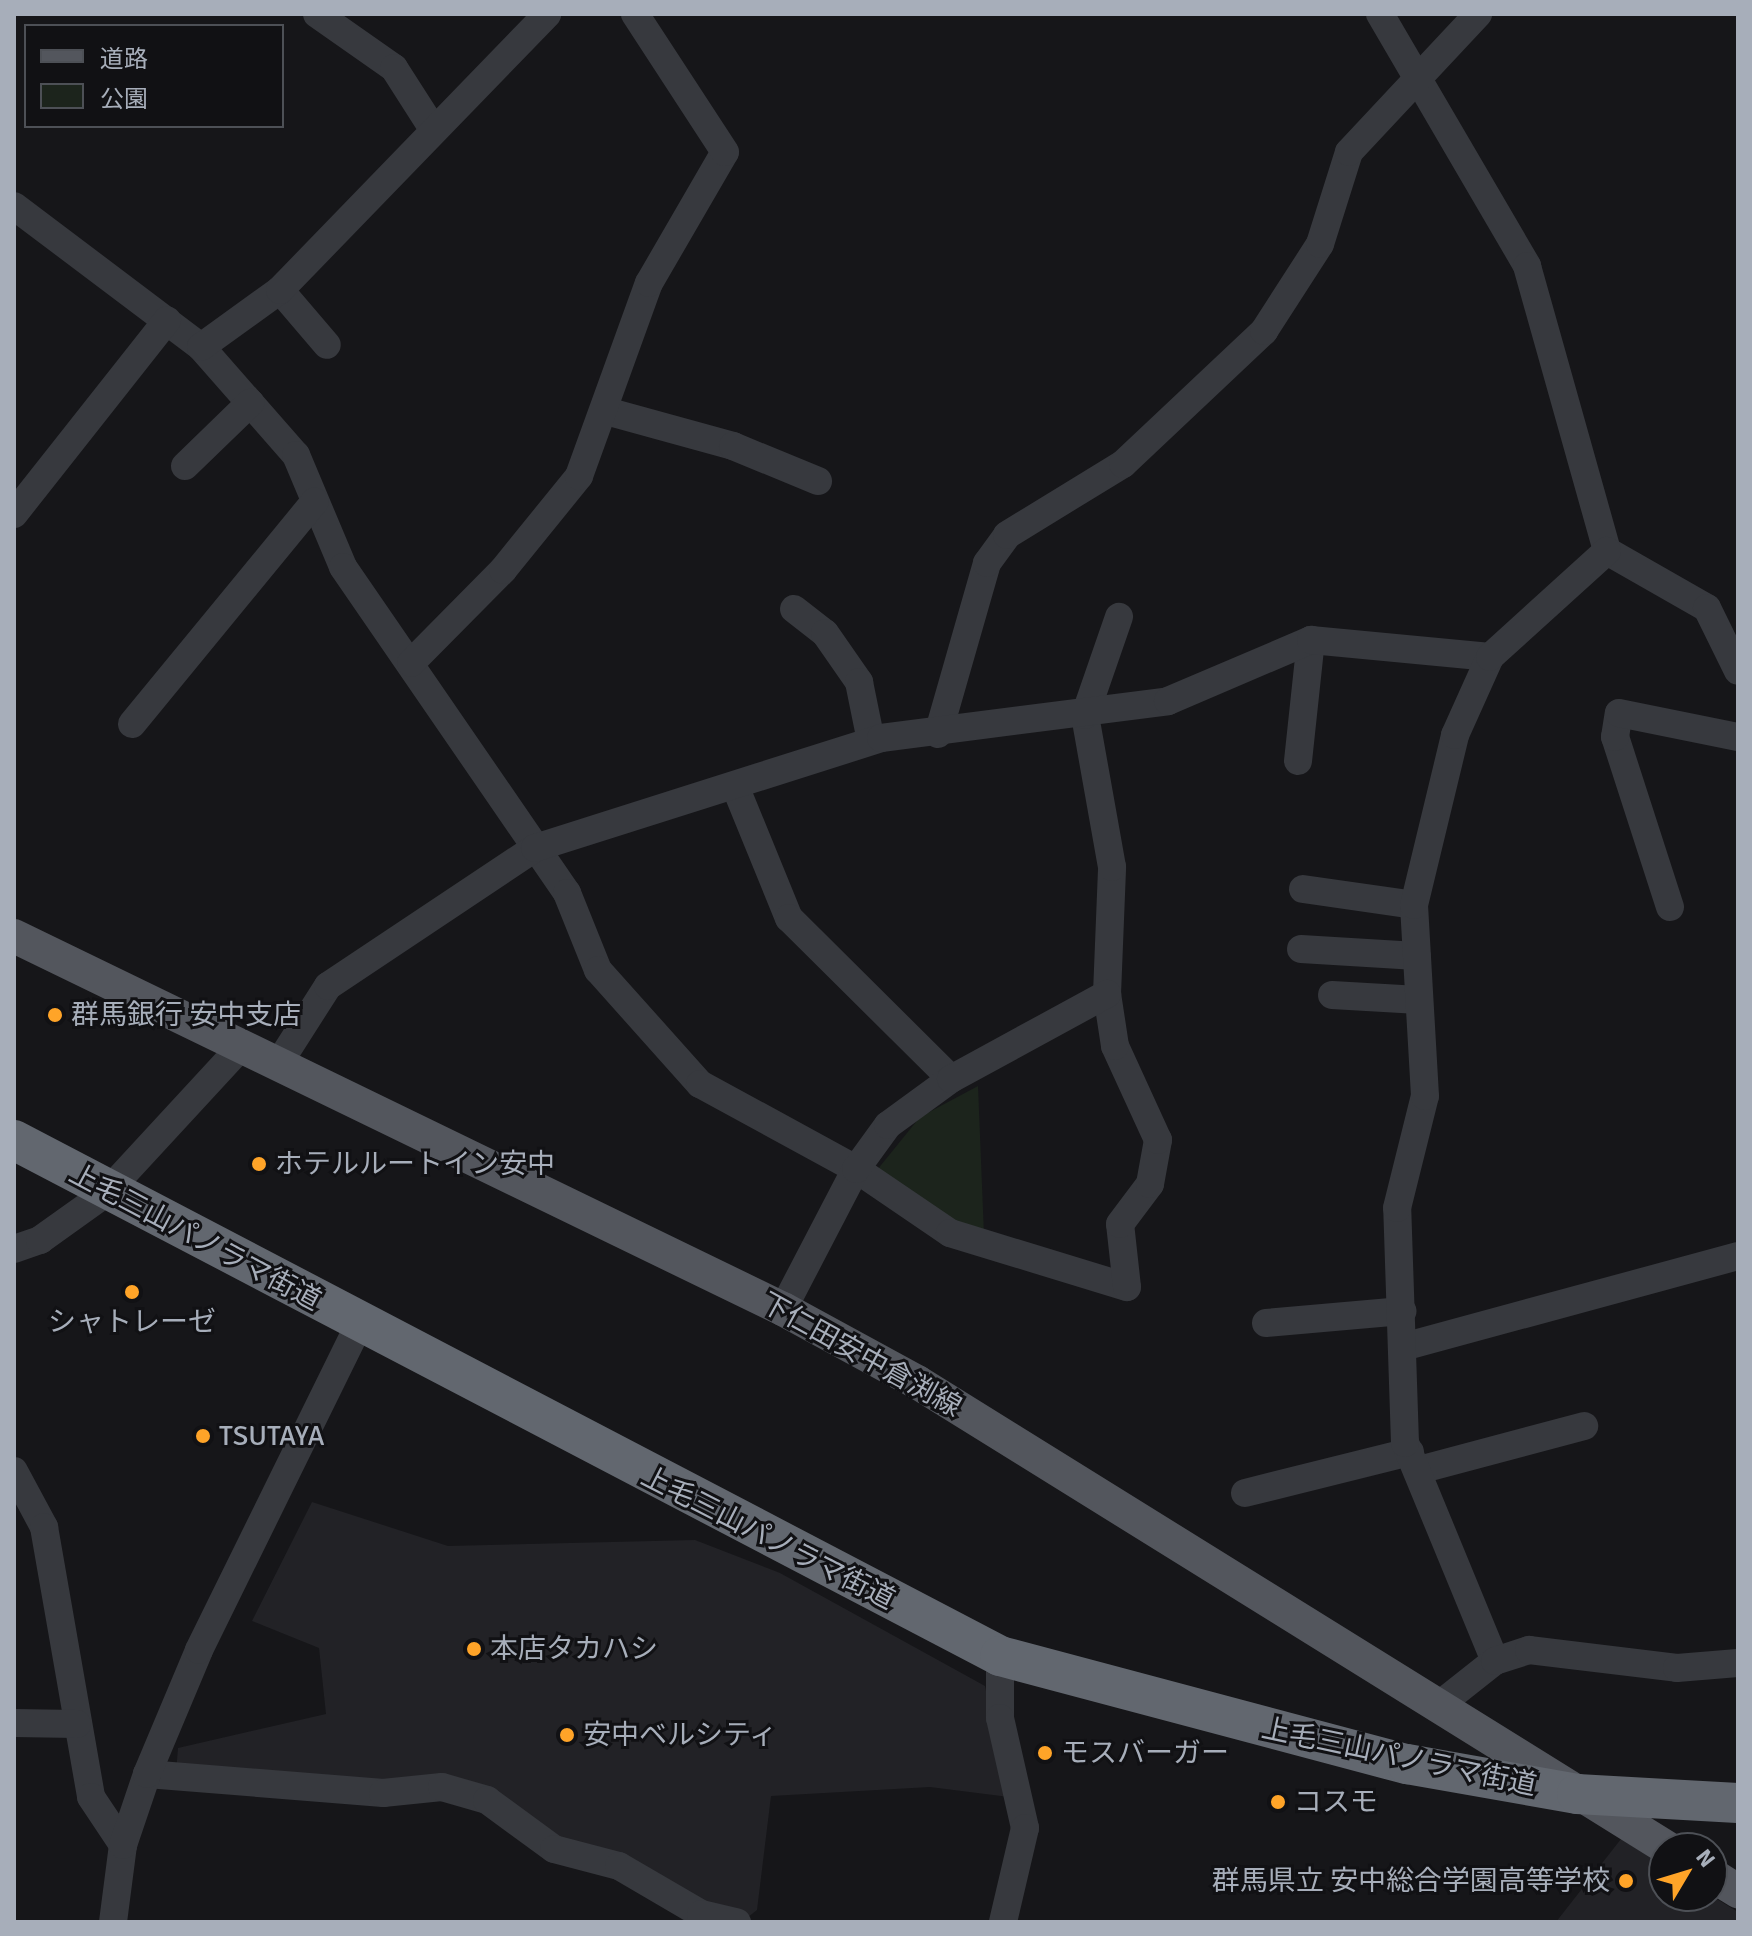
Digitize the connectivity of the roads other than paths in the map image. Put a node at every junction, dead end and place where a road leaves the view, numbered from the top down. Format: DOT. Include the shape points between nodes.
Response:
graph roads {
  1 [pos="317,14"];
  2 [pos="547,14"];
  3 [pos="635,14"];
  4 [pos="1380,14"];
  5 [pos="1478,14"];
  6 [pos="1417,80"];
  7 [pos="433,129"];
  8 [pos="14,206"];
  9 [pos="280,290"];
  10 [pos="167,320"];
  11 [pos="327,345"];
  12 [pos="201,347"];
  13 [pos="250,403"];
  14 [pos="606,411"];
  15 [pos="185,466"];
  16 [pos="818,481"];
  17 [pos="315,501"];
  18 [pos="14,514"];
  19 [pos="1607,551"];
  20 [pos="794,609"];
  21 [pos="1119,617"];
  22 [pos="1311,640"];
  23 [pos="1490,657"];
  24 [pos="411,663"];
  25 [pos="1738,671"];
  26 [pos="1085,715"];
  27 [pos="132,724"];
  28 [pos="938,734"];
  29 [pos="1738,737"];
  30 [pos="871,741"];
  31 [pos="1298,761"];
  32 [pos="735,786"];
  33 [pos="535,848"];
  34 [pos="1303,889"];
  35 [pos="1414,905"];
  36 [pos="1670,907"];
  37 [pos="14,936"];
  38 [pos="1301,949"];
  39 [pos="1417,956"];
  40 [pos="1107,994"];
  41 [pos="1332,995"];
  42 [pos="1419,1000"];
  43 [pos="240,1048"];
  44 [pos="277,1066"];
  45 [pos="951,1079"];
  46 [pos="14,1140"];
  47 [pos="856,1169"];
  48 [pos="107,1192"];
  49 [pos="14,1249"];
  50 [pos="1738,1256"];
  51 [pos="783,1309"];
  52 [pos="1402,1311"];
  53 [pos="1266,1323"];
  54 [pos="359,1325"];
  55 [pos="1403,1347"];
  56 [pos="1584,1426"];
  57 [pos="1414,1461"];
  58 [pos="14,1471"];
  59 [pos="1245,1493"];
  60 [pos="1000,1656"];
  61 [pos="1495,1661"];
  62 [pos="1738,1663"];
  63 [pos="1443,1702"];
  64 [pos="14,1723"];
  65 [pos="77,1724"];
  66 [pos="147,1774"];
  67 [pos="1577,1794"];
  68 [pos="1738,1803"];
  69 [pos="1648,1837"];
  70 [pos="123,1845"];
  71 [pos="113,1922"];
  72 [pos="737,1922"];
  73 [pos="1003,1922"];
  1 -- 7 [label="street" via="394,68"];
  2 -- 7 [label="street"];
  3 -- 14 [label="street" via="725,152 649,283"];
  4 -- 6 [label="street"];
  5 -- 6 [label="street"];
  6 -- 19 [label="street" via="1527,266"];
  6 -- 28 [label="street" via="1349,152 1320,244 1264,331 1123,464 1007,535 987,563"];
  7 -- 9 [label="street"];
  8 -- 10 [label="street"];
  9 -- 11 [label="street"];
  9 -- 12 [label="street"];
  10 -- 12 [label="street"];
  10 -- 18 [label="street"];
  12 -- 13 [label="street"];
  13 -- 15 [label="street"];
  13 -- 17 [label="street" via="296,455"];
  14 -- 16 [label="street" via="733,446"];
  14 -- 24 [label="street" via="579,476 503,570"];
  17 -- 24 [label="street" via="343,567"];
  17 -- 27 [label="street"];
  19 -- 23 [label="street"];
  19 -- 25 [label="street" via="1707,608"];
  20 -- 30 [label="street" via="825,633 859,682"];
  21 -- 26 [label="street"];
  22 -- 23 [label="street"];
  22 -- 26 [label="street" via="1168,701"];
  22 -- 31 [label="street"];
  23 -- 35 [label="street" via="1455,735"];
  24 -- 33 [label="street"];
  26 -- 28 [label="street"];
  26 -- 40 [label="street" via="1112,867"];
  28 -- 30 [label="street"];
  29 -- 36 [label="street" via="1619,713 1615,737"];
  30 -- 32 [label="street"];
  32 -- 33 [label="street"];
  32 -- 45 [label="street" via="789,918"];
  33 -- 44 [label="street" via="328,986"];
  33 -- 47 [label="street" via="567,893 598,970 700,1084"];
  34 -- 35 [label="street"];
  35 -- 39 [label="street"];
  37 -- 43 [label="main road, 下仁田安中倉渕線"];
  38 -- 39 [label="street"];
  39 -- 42 [label="street"];
  40 -- 45 [label="street"];
  40 -- 47 [label="street" via="1115,1046 1158,1140 1150,1184 1120,1224 1127,1287 950,1233"];
  41 -- 42 [label="street"];
  42 -- 52 [label="street" via="1425,1096 1397,1208"];
  43 -- 44 [label="main road, 下仁田安中倉渕線"];
  43 -- 48 [label="street"];
  44 -- 51 [label="main road, 下仁田安中倉渕線"];
  45 -- 47 [label="street" via="888,1125"];
  46 -- 48 [label="highway, 上毛三山パノラマ街道"];
  47 -- 51 [label="street"];
  48 -- 49 [label="street" via="40,1240"];
  48 -- 54 [label="highway, 上毛三山パノラマ街道"];
  50 -- 55 [label="street"];
  51 -- 63 [label="main road, 下仁田安中倉渕線" via="917,1382"];
  52 -- 53 [label="street"];
  52 -- 55 [label="street"];
  54 -- 60 [label="highway, 上毛三山パノラマ街道"];
  54 -- 66 [label="street" via="199,1650"];
  55 -- 57 [label="street"];
  56 -- 57 [label="street"];
  57 -- 59 [label="street"];
  57 -- 61 [label="street"];
  58 -- 65 [label="street" via="44,1527"];
  60 -- 67 [label="highway, 上毛三山パノラマ街道" via="1378,1757"];
  60 -- 73 [label="street" via="1000,1718 1025,1828"];
  61 -- 62 [label="street" via="1529,1650 1677,1668"];
  61 -- 63 [label="street"];
  63 -- 67 [label="main road, 下仁田安中倉渕線"];
  64 -- 65 [label="street"];
  65 -- 70 [label="street" via="91,1797"];
  66 -- 70 [label="street"];
  66 -- 72 [label="street" via="383,1793 442,1787 487,1800 554,1849 619,1866 701,1914"];
  67 -- 68 [label="highway, 上毛三山パノラマ街道"];
  67 -- 69 [label="main road, 下仁田安中倉渕線"];
  70 -- 71 [label="street"];
}
